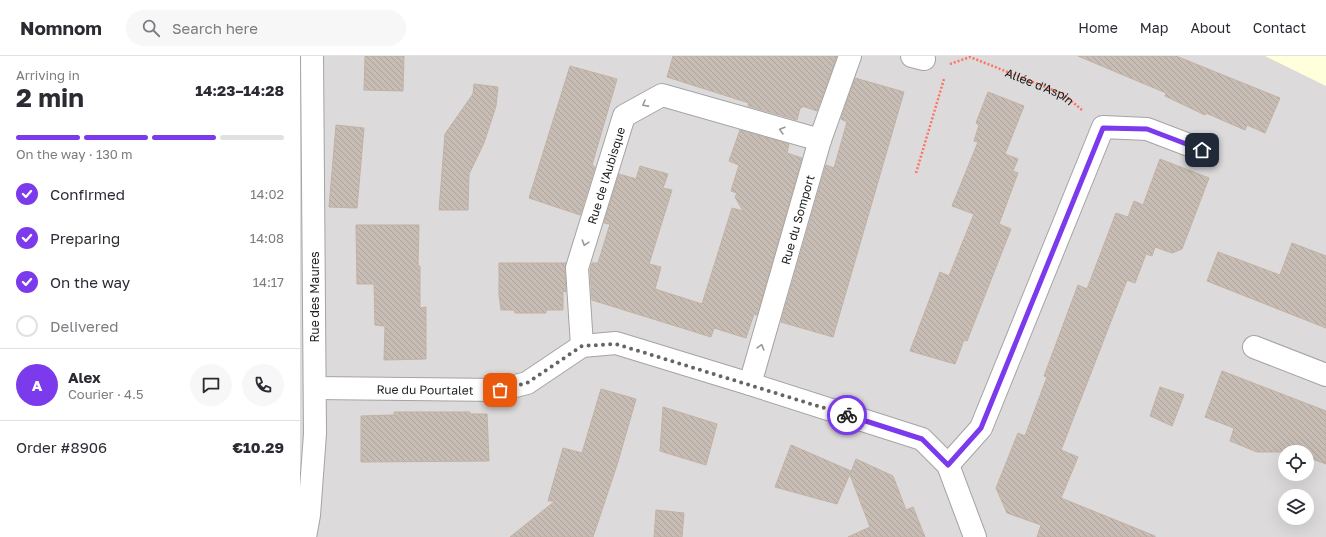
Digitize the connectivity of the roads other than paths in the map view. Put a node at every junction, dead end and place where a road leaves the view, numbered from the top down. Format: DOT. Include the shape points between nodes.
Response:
graph roads {
  1 [pos="312,56"];
  2 [pos="850,56"];
  3 [pos="820,140"];
  4 [pos="1202,150"];
  5 [pos="582,346"];
  6 [pos="1254,347"];
  7 [pos="1326,375"];
  8 [pos="750,384"];
  9 [pos="315,388"];
  10 [pos="948,465"];
  11 [pos="305,537"];
  12 [pos="975,537"];
  1 -- 9 [label="street, Rue des Maures"];
  2 -- 3 [label="street, Rue du Somport"];
  3 -- 5 [label="street, Rue de l'Aubisque, one-way" via="662,95 624,116 577,268"];
  8 -- 3 [label="street, Rue du Somport, one-way"];
  4 -- 10 [label="street" via="1147,129 1103,128 981,428"];
  5 -- 8 [label="street" via="616,344"];
  5 -- 9 [label="street, Rue du Pourtalet" via="527,383 500,390"];
  6 -- 7 [label="street"];
  8 -- 10 [label="street" via="922,439"];
  9 -- 11 [label="street, Rue des Maures" via="315,434"];
  10 -- 12 [label="street"];
}
